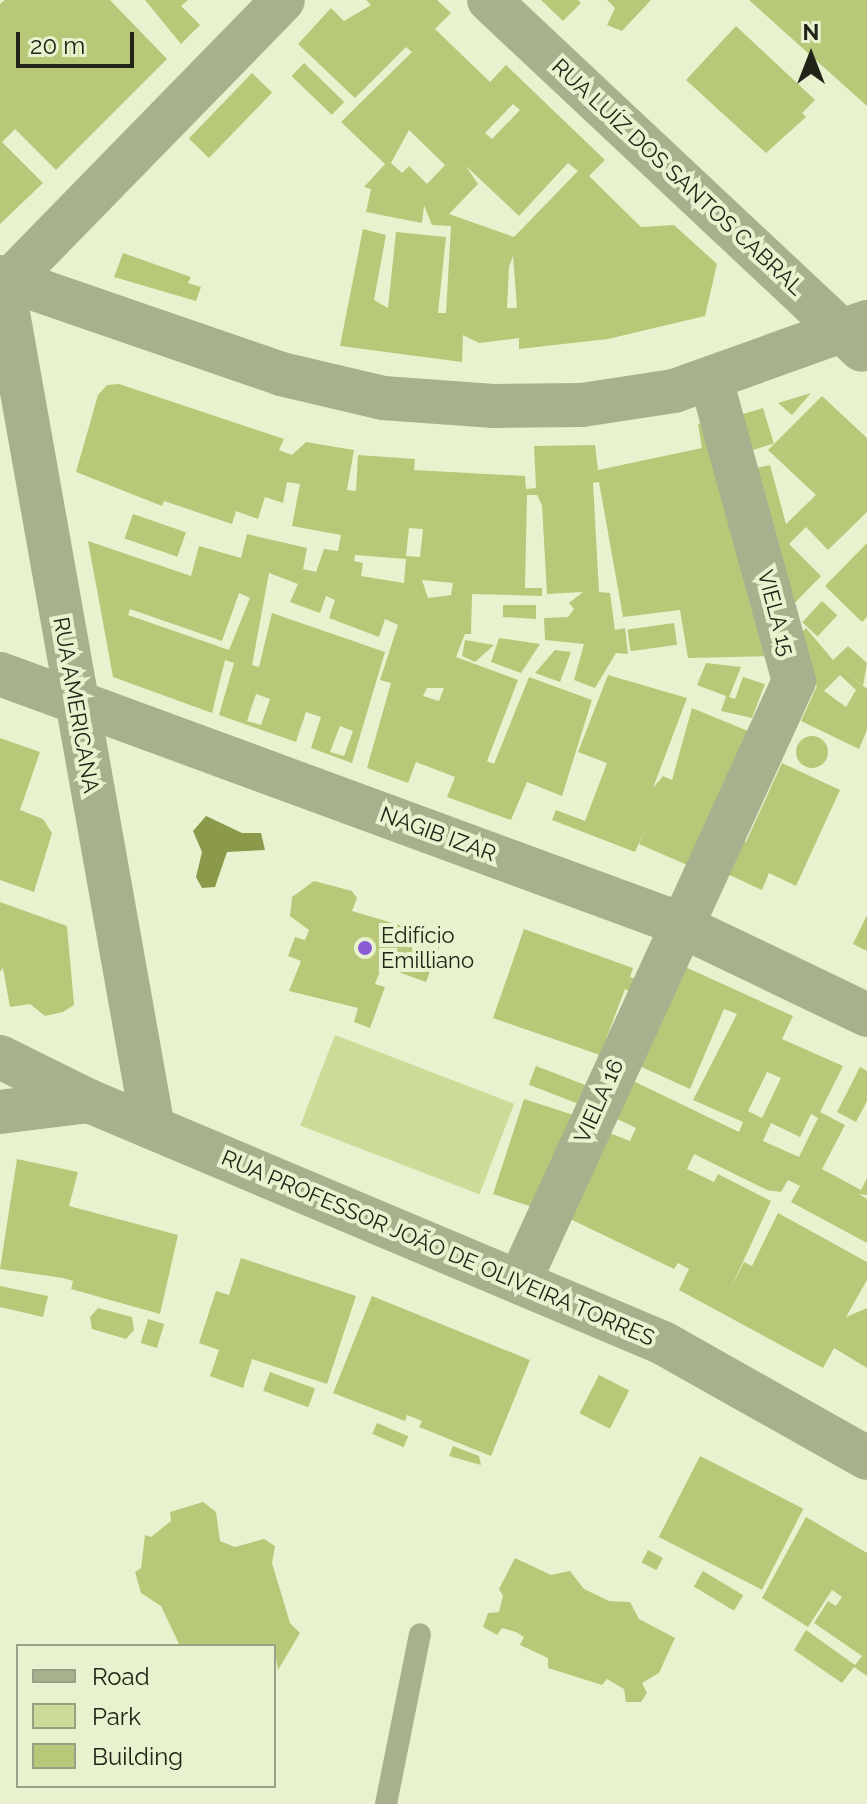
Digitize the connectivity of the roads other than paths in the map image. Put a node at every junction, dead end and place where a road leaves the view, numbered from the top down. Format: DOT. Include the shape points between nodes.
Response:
graph roads {
  1 [pos="283,0"];
  2 [pos="489,0"];
  3 [pos="4,279"];
  4 [pos="859,336"];
  5 [pos="711,379"];
  6 [pos="0,674"];
  7 [pos="76,701"];
  8 [pos="678,924"];
  9 [pos="867,1015"];
  10 [pos="0,1057"];
  11 [pos="89,1101"];
  12 [pos="0,1112"];
  13 [pos="153,1128"];
  14 [pos="521,1278"];
  15 [pos="867,1458"];
  16 [pos="420,1634"];
  17 [pos="386,1804"];
  1 -- 3 [label="street"];
  2 -- 4 [label="street, RUA LUÍZ DOS SANTOS CABRAL"];
  3 -- 5 [label="street" via="281,374 383,398 582,405 674,391"];
  3 -- 7 [label="street, RUA AMERICANA"];
  4 -- 5 [label="street"];
  5 -- 8 [label="street, VIELA 15" via="794,681"];
  6 -- 7 [label="street, NAGIB IZAR"];
  7 -- 8 [label="street, NAGIB IZAR"];
  7 -- 13 [label="street, RUA AMERICANA"];
  8 -- 9 [label="street, NAGIB IZAR"];
  8 -- 14 [label="street, VIELA 16"];
  10 -- 11 [label="street, RUA PROFESSOR JOÃO DE OLIVEIRA TORRES"];
  11 -- 12 [label="street"];
  11 -- 13 [label="street, RUA PROFESSOR JOÃO DE OLIVEIRA TORRES"];
  13 -- 14 [label="street, RUA PROFESSOR JOÃO DE OLIVEIRA TORRES"];
  14 -- 15 [label="street, RUA PROFESSOR JOÃO DE OLIVEIRA TORRES" via="663,1343"];
  16 -- 17 [label="lane"];
}
